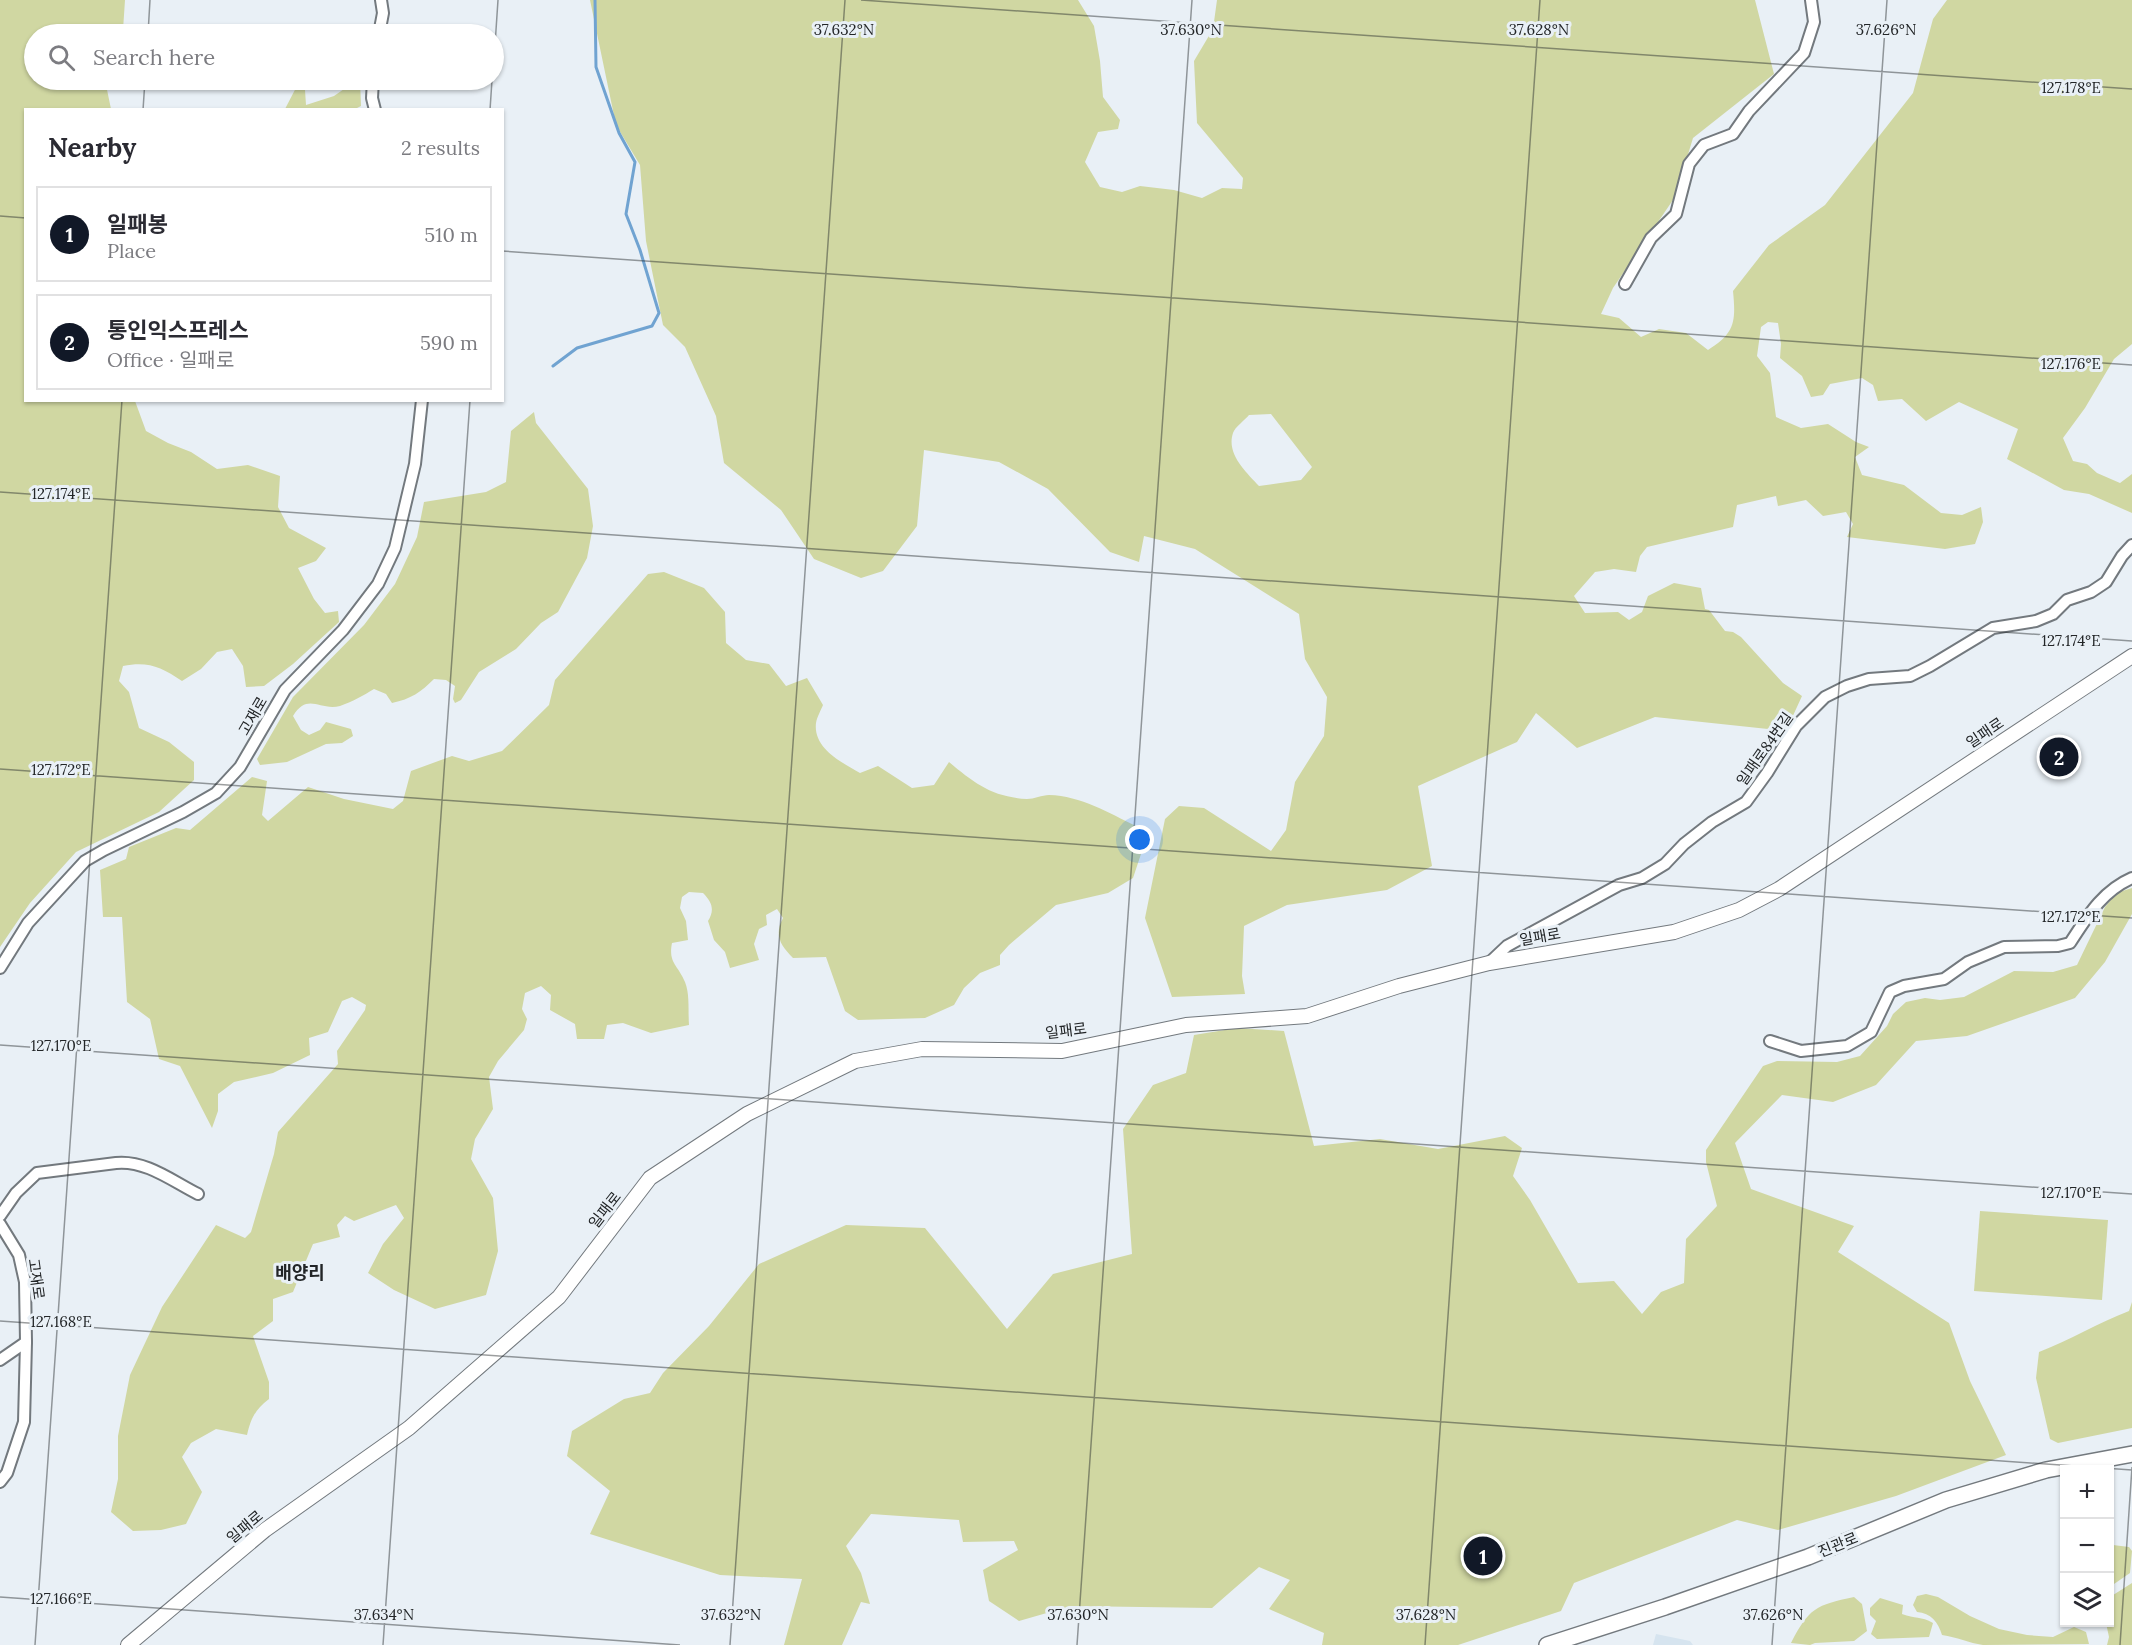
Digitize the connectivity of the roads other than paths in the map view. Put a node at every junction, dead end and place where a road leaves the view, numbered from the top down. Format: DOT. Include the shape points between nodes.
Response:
graph roads {
  1 [pos="381,0"];
  2 [pos="1811,0"];
  3 [pos="381,24"];
  4 [pos="373,90"];
  5 [pos="374,108"];
  6 [pos="1625,284"];
  7 [pos="422,402"];
  8 [pos="2132,545"];
  9 [pos="2132,656"];
  10 [pos="2132,879"];
  11 [pos="1489,963"];
  12 [pos="0,968"];
  13 [pos="1770,1041"];
  14 [pos="198,1194"];
  15 [pos="0,1216"];
  16 [pos="0,1224"];
  17 [pos="26,1342"];
  18 [pos="0,1360"];
  19 [pos="2132,1454"];
  20 [pos="0,1482"];
  21 [pos="128,1645"];
  22 [pos="1547,1645"];
  1 -- 3 [label="street"];
  2 -- 6 [label="street" via="1814,22 1804,53 1749,111 1733,134 1704,145 1689,164 1677,214 1651,238"];
  4 -- 5 [label="street"];
  7 -- 12 [label="street, 고재로" via="415,464 395,548 378,584 344,630 285,690 240,767 216,793 85,861 28,923"];
  8 -- 11 [label="street, 일패로84번길" via="2106,582 2067,600 2053,614 1993,628 1910,676 1869,679 1825,697 1796,726 1746,802 1712,822 1665,864 1506,946"];
  9 -- 11 [label="street, 일패로" via="1779,890 1739,910 1674,932"];
  10 -- 13 [label="street" via="2108,892 2070,943 2004,947 1968,962 1944,979 1890,992 1871,1032 1847,1046 1801,1051"];
  11 -- 21 [label="street, 일패로" via="1399,986 1307,1016 1186,1025 1062,1051 922,1049 855,1061 747,1114 650,1178 559,1297 410,1428 265,1530"];
  14 -- 15 [label="street" via="144,1165 116,1163 37,1173"];
  16 -- 17 [label="street, 고재로" via="19,1255"];
  17 -- 18 [label="street"];
  17 -- 20 [label="street, 고재로" via="24,1422 7,1473"];
  19 -- 22 [label="main road, 진관로" via="2046,1470 1946,1500 1808,1557"];
}
